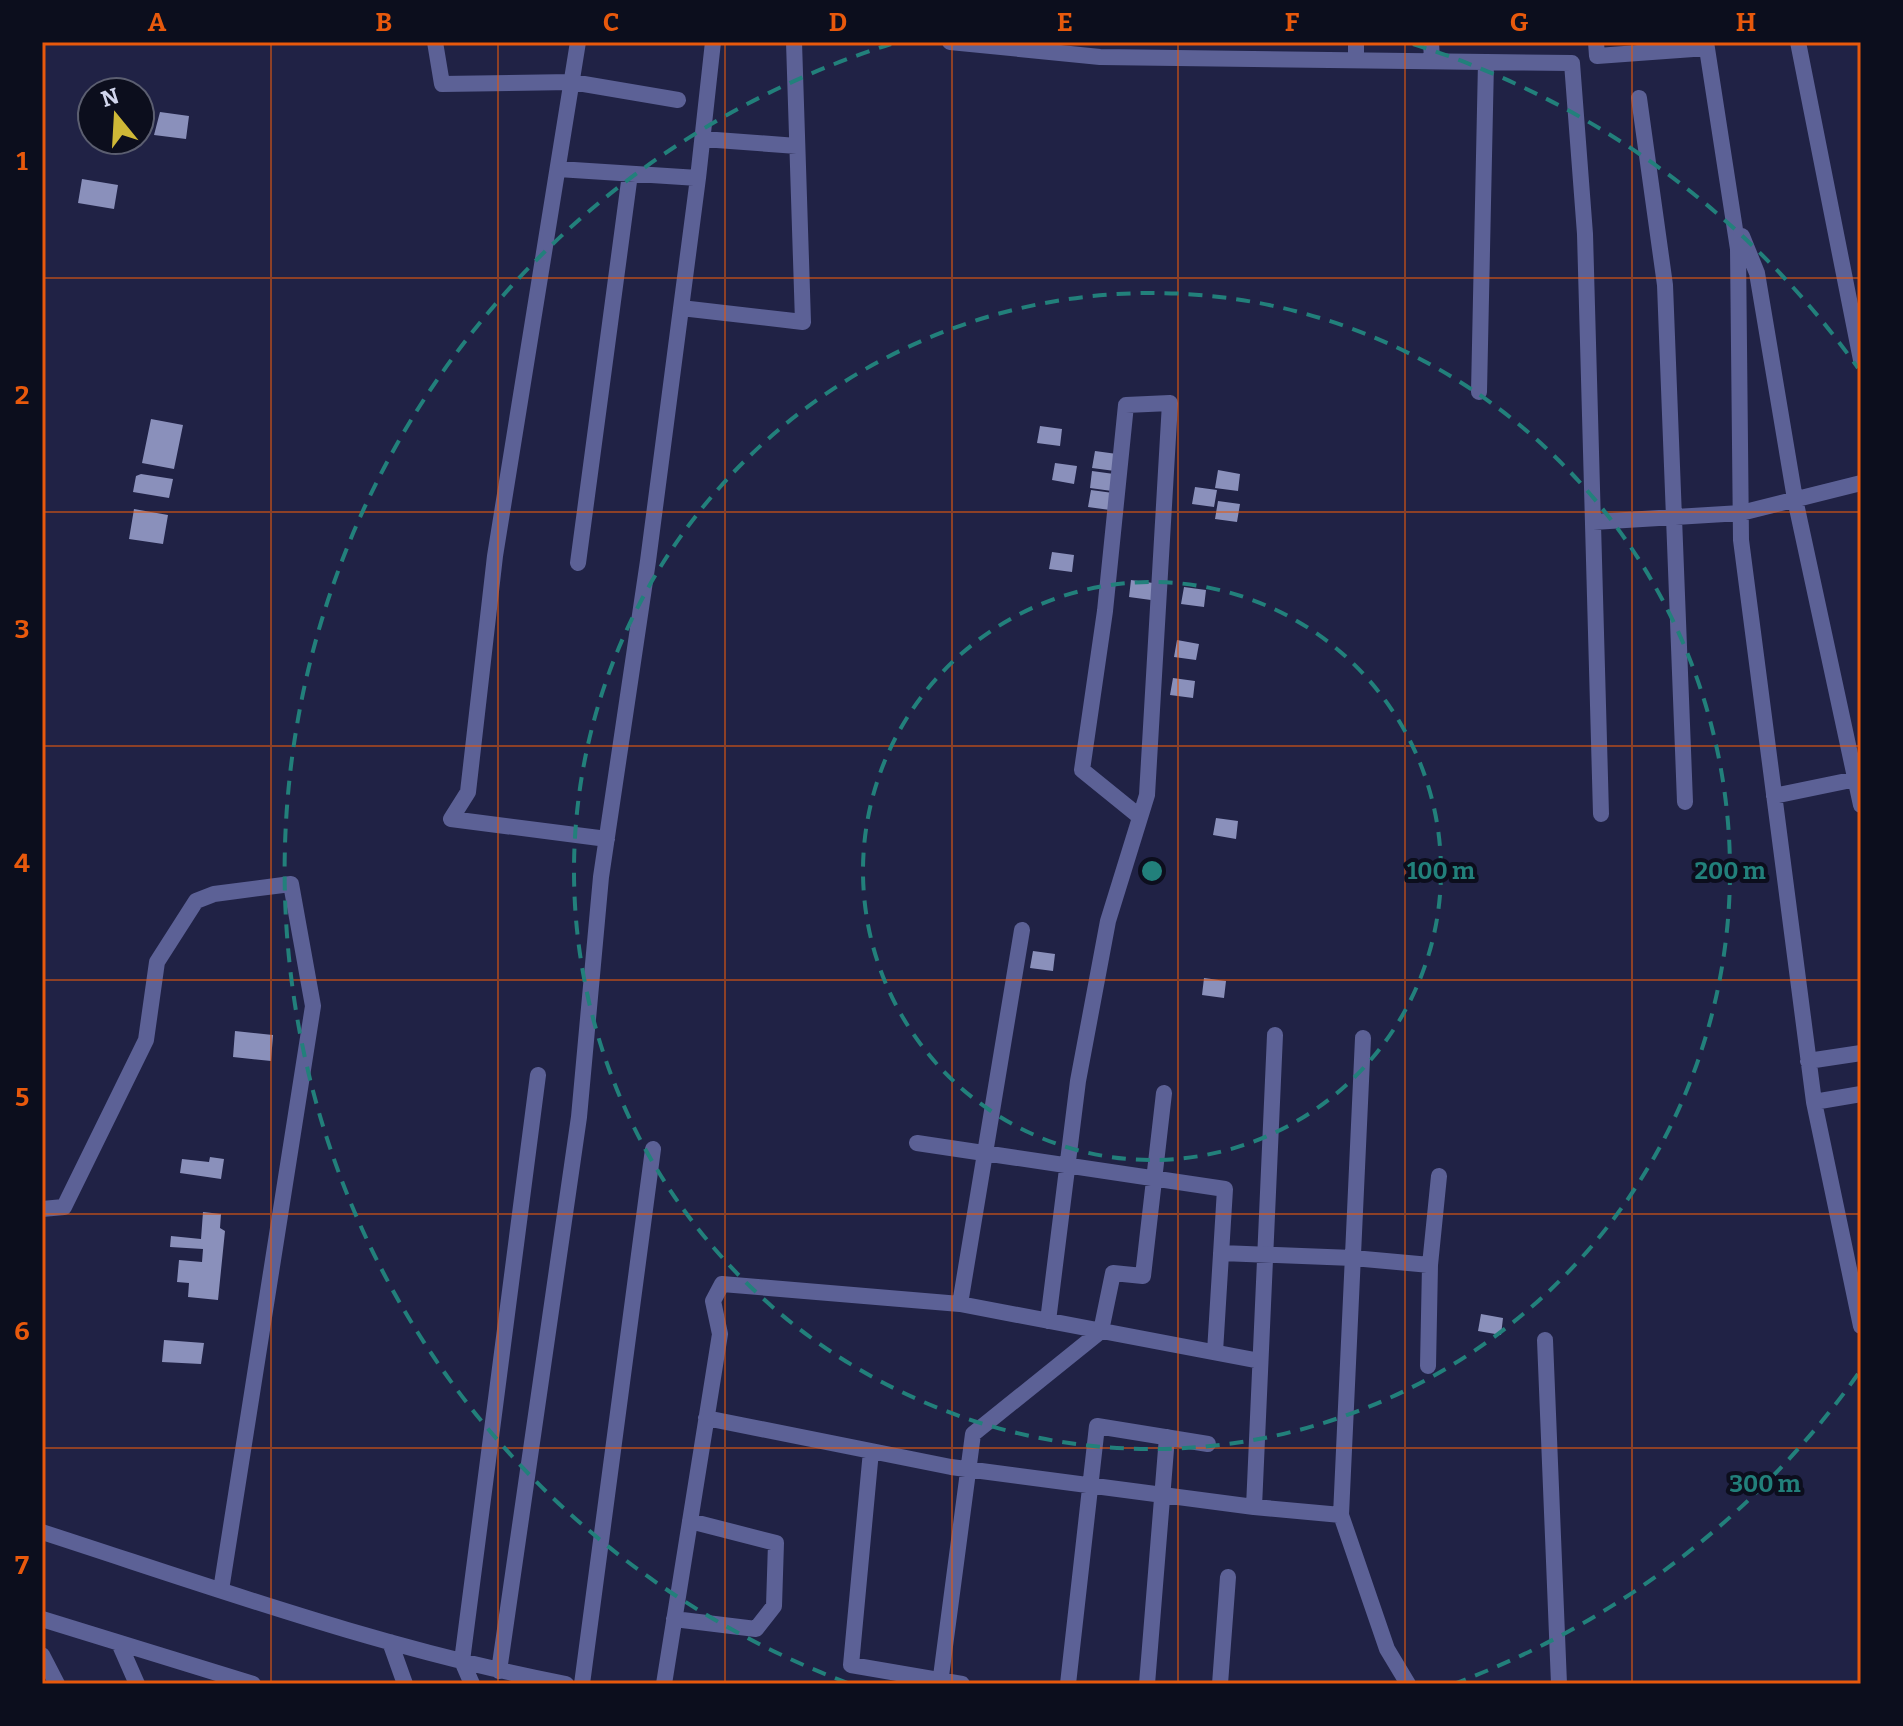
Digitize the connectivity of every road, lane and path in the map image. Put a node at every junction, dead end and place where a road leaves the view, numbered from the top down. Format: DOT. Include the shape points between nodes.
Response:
graph roads {
  1 [pos="435,42"];
  2 [pos="578,42"];
  3 [pos="713,42"];
  4 [pos="794,42"];
  5 [pos="950,42"];
  6 [pos="1431,42"];
  7 [pos="1596,42"];
  8 [pos="1798,42"];
  9 [pos="1020,45"];
  10 [pos="1706,45"];
  11 [pos="1100,49"];
  12 [pos="1183,50"];
  13 [pos="1262,50"];
  14 [pos="1356,51"];
  15 [pos="1432,60"];
  16 [pos="1486,62"];
  17 [pos="572,82"];
  18 [pos="1639,98"];
  19 [pos="678,100"];
  20 [pos="703,139"];
  21 [pos="797,146"];
  22 [pos="558,169"];
  23 [pos="630,174"];
  24 [pos="698,178"];
  25 [pos="1731,206"];
  26 [pos="681,308"];
  27 [pos="1861,360"];
  28 [pos="1479,392"];
  29 [pos="1861,483"];
  30 [pos="1795,499"];
  31 [pos="1741,513"];
  32 [pos="1672,518"];
  33 [pos="1593,522"];
  34 [pos="578,563"];
  35 [pos="1859,778"];
  36 [pos="1774,796"];
  37 [pos="1685,802"];
  38 [pos="1861,805"];
  39 [pos="1601,814"];
  40 [pos="1140,817"];
  41 [pos="607,839"];
  42 [pos="1022,930"];
  43 [pos="1275,1035"];
  44 [pos="1363,1038"];
  45 [pos="1861,1053"];
  46 [pos="1808,1061"];
  47 [pos="538,1075"];
  48 [pos="1164,1093"];
  49 [pos="1861,1094"];
  50 [pos="1814,1102"];
  51 [pos="917,1143"];
  52 [pos="653,1149"];
  53 [pos="985,1153"];
  54 [pos="1067,1166"];
  55 [pos="1439,1176"];
  56 [pos="1153,1179"];
  57 [pos="42,1209"];
  58 [pos="1221,1253"];
  59 [pos="1265,1254"];
  60 [pos="1353,1258"];
  61 [pos="1430,1265"];
  62 [pos="960,1304"];
  63 [pos="1048,1321"];
  64 [pos="1861,1326"];
  65 [pos="1101,1331"];
  66 [pos="1545,1340"];
  67 [pos="1215,1352"];
  68 [pos="1260,1361"];
  69 [pos="1428,1366"];
  70 [pos="706,1418"];
  71 [pos="1167,1437"];
  72 [pos="1208,1444"];
  73 [pos="871,1451"];
  74 [pos="966,1469"];
  75 [pos="1092,1487"];
  76 [pos="1162,1495"];
  77 [pos="1254,1507"];
  78 [pos="1341,1515"];
  79 [pos="690,1521"];
  80 [pos="42,1532"];
  81 [pos="1228,1577"];
  82 [pos="221,1590"];
  83 [pos="42,1619"];
  84 [pos="674,1619"];
  85 [pos="390,1642"];
  86 [pos="119,1643"];
  87 [pos="42,1655"];
  88 [pos="462,1661"];
  89 [pos="499,1671"];
  90 [pos="940,1682"];
  91 [pos="57,1684"];
  92 [pos="137,1684"];
  93 [pos="253,1684"];
  94 [pos="405,1684"];
  95 [pos="472,1684"];
  96 [pos="566,1684"];
  97 [pos="582,1684"];
  98 [pos="664,1684"];
  99 [pos="962,1684"];
  100 [pos="1068,1684"];
  101 [pos="1147,1684"];
  102 [pos="1220,1684"];
  103 [pos="1408,1684"];
  104 [pos="1559,1684"];
  1 -- 17 [label="street" via="442,84"];
  2 -- 17 [label="street"];
  3 -- 20 [label="street"];
  4 -- 21 [label="street"];
  5 -- 9 [label="street"];
  6 -- 15 [label="street"];
  7 -- 10 [label="street" via="1597,56"];
  8 -- 27 [label="street"];
  9 -- 11 [label="street"];
  10 -- 25 [label="street"];
  11 -- 12 [label="street"];
  12 -- 13 [label="street"];
  13 -- 14 [label="street"];
  14 -- 15 [label="street"];
  15 -- 16 [label="street"];
  16 -- 28 [label="street"];
  16 -- 33 [label="street" via="1572,63 1585,234"];
  17 -- 19 [label="street"];
  17 -- 22 [label="street"];
  18 -- 32 [label="street" via="1665,285"];
  20 -- 21 [label="street"];
  20 -- 24 [label="street"];
  21 -- 26 [label="street" via="803,322"];
  22 -- 23 [label="street"];
  22 -- 41 [label="street" via="495,556 468,792 451,819"];
  23 -- 24 [label="street"];
  23 -- 34 [label="street"];
  24 -- 26 [label="street"];
  25 -- 30 [label="street" via="1757,273"];
  25 -- 31 [label="street" via="1738,249"];
  26 -- 41 [label="street"];
  29 -- 30 [label="street"];
  30 -- 31 [label="street"];
  30 -- 35 [label="street"];
  31 -- 32 [label="street"];
  31 -- 36 [label="street"];
  32 -- 33 [label="street"];
  32 -- 37 [label="street"];
  33 -- 39 [label="street"];
  35 -- 36 [label="street"];
  35 -- 38 [label="street"];
  36 -- 46 [label="street"];
  40 -- 40 [label="street" via="1147,795 1170,403 1126,405 1082,770"];
  40 -- 54 [label="street" via="1108,921"];
  41 -- 89 [label="street" via="579,1117"];
  42 -- 53 [label="street"];
  43 -- 59 [label="street"];
  44 -- 60 [label="street"];
  45 -- 46 [label="street"];
  46 -- 50 [label="street"];
  47 -- 88 [label="street"];
  48 -- 56 [label="street"];
  49 -- 50 [label="street"];
  50 -- 64 [label="street"];
  51 -- 53 [label="street"];
  52 -- 97 [label="street"];
  53 -- 54 [label="street"];
  53 -- 62 [label="street"];
  54 -- 56 [label="street"];
  54 -- 63 [label="street"];
  55 -- 61 [label="street"];
  56 -- 58 [label="street" via="1225,1189"];
  56 -- 65 [label="street" via="1143,1276 1113,1273"];
  57 -- 82 [label="street" via="64,1207 146,1040 157,962 196,901 291,884 313,1006"];
  58 -- 59 [label="street"];
  58 -- 67 [label="street"];
  59 -- 60 [label="street"];
  59 -- 68 [label="street"];
  60 -- 61 [label="street"];
  60 -- 78 [label="street"];
  61 -- 69 [label="street"];
  62 -- 63 [label="street"];
  62 -- 70 [label="street" via="722,1284 713,1301 720,1334"];
  63 -- 65 [label="street"];
  65 -- 67 [label="street"];
  65 -- 74 [label="street" via="973,1434"];
  66 -- 104 [label="street"];
  67 -- 68 [label="street"];
  68 -- 77 [label="street"];
  70 -- 73 [label="street"];
  70 -- 79 [label="street"];
  71 -- 72 [label="street"];
  71 -- 75 [label="street" via="1097,1426"];
  71 -- 76 [label="street"];
  73 -- 74 [label="street"];
  73 -- 90 [label="street" via="851,1665"];
  74 -- 75 [label="street"];
  74 -- 90 [label="street"];
  75 -- 76 [label="street"];
  75 -- 100 [label="street"];
  76 -- 77 [label="street"];
  76 -- 101 [label="street"];
  77 -- 78 [label="street"];
  78 -- 103 [label="street" via="1387,1649"];
  79 -- 84 [label="street"];
  79 -- 84 [label="street" via="776,1543 774,1606 756,1629"];
  80 -- 82 [label="street"];
  81 -- 102 [label="street"];
  82 -- 85 [label="street"];
  83 -- 86 [label="street"];
  84 -- 98 [label="street"];
  85 -- 88 [label="street"];
  85 -- 94 [label="street"];
  86 -- 92 [label="street"];
  86 -- 93 [label="street"];
  87 -- 91 [label="street"];
  88 -- 89 [label="street"];
  88 -- 95 [label="street"];
  89 -- 96 [label="street"];
  90 -- 99 [label="street"];
}
